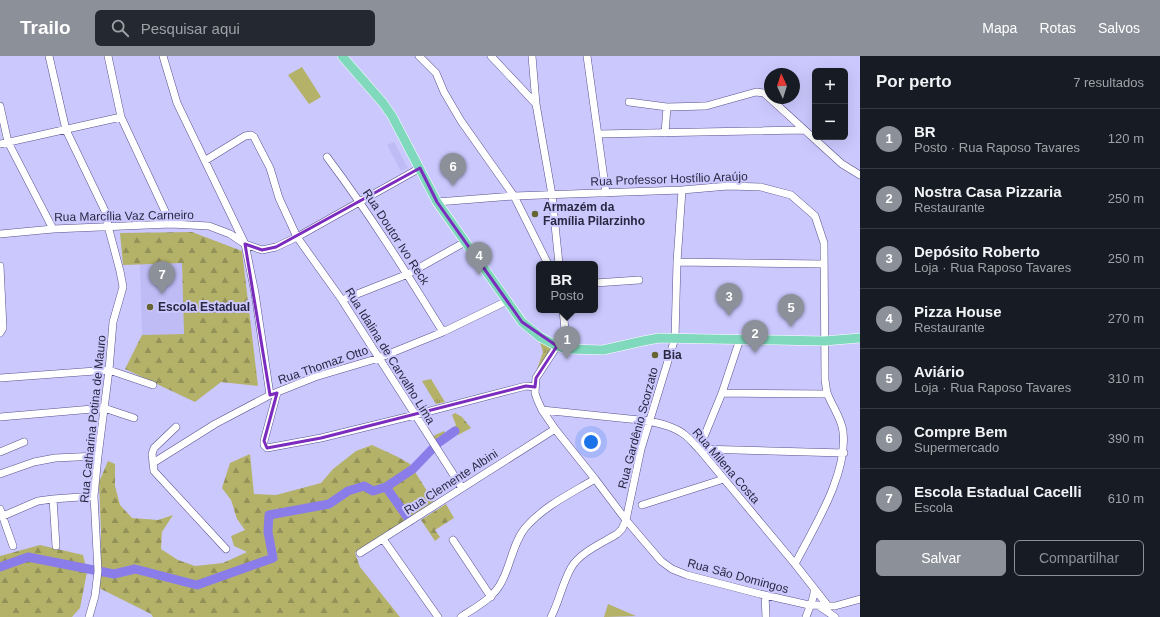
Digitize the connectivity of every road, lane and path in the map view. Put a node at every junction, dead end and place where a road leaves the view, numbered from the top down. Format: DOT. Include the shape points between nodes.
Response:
graph roads {
  1 [pos="49,56"];
  2 [pos="108,56"];
  3 [pos="163,56"];
  4 [pos="342,56"];
  5 [pos="419,56"];
  6 [pos="491,56"];
  7 [pos="532,56"];
  8 [pos="587,56"];
  9 [pos="629,102"];
  10 [pos="536,104"];
  11 [pos="0,106"];
  12 [pos="667,107"];
  13 [pos="121,117"];
  14 [pos="66,130"];
  15 [pos="804,130"];
  16 [pos="665,133"];
  17 [pos="598,134"];
  18 [pos="8,142"];
  19 [pos="0,144"];
  20 [pos="327,156"];
  21 [pos="206,160"];
  22 [pos="420,168"];
  23 [pos="860,175"];
  24 [pos="682,190"];
  25 [pos="606,193"];
  26 [pos="552,194"];
  27 [pos="514,196"];
  28 [pos="360,202"];
  29 [pos="438,202"];
  30 [pos="171,224"];
  31 [pos="108,226"];
  32 [pos="53,229"];
  33 [pos="0,234"];
  34 [pos="297,237"];
  35 [pos="465,242"];
  36 [pos="249,245"];
  37 [pos="546,261"];
  38 [pos="559,261"];
  39 [pos="677,262"];
  40 [pos="824,264"];
  41 [pos="0,266"];
  42 [pos="408,274"];
  43 [pos="639,280"];
  44 [pos="598,283"];
  45 [pos="342,300"];
  46 [pos="507,301"];
  47 [pos="563,313"];
  48 [pos="443,332"];
  49 [pos="0,333"];
  50 [pos="675,338"];
  51 [pos="860,338"];
  52 [pos="740,339"];
  53 [pos="824,341"];
  54 [pos="557,346"];
  55 [pos="567,349"];
  56 [pos="379,358"];
  57 [pos="109,370"];
  58 [pos="0,378"];
  59 [pos="153,385"];
  60 [pos="535,387"];
  61 [pos="722,393"];
  62 [pos="273,394"];
  63 [pos="828,394"];
  64 [pos="104,408"];
  65 [pos="542,410"];
  66 [pos="414,415"];
  67 [pos="0,417"];
  68 [pos="134,418"];
  69 [pos="649,420"];
  70 [pos="176,427"];
  71 [pos="555,429"];
  72 [pos="24,442"];
  73 [pos="699,449"];
  74 [pos="0,452"];
  75 [pos="844,453"];
  76 [pos="98,456"];
  77 [pos="153,463"];
  78 [pos="0,474"];
  79 [pos="595,479"];
  80 [pos="724,479"];
  81 [pos="462,488"];
  82 [pos="94,496"];
  83 [pos="53,499"];
  84 [pos="630,501"];
  85 [pos="614,505"];
  86 [pos="642,505"];
  87 [pos="0,509"];
  88 [pos="3,516"];
  89 [pos="626,520"];
  90 [pos="382,539"];
  91 [pos="453,540"];
  92 [pos="13,546"];
  93 [pos="56,546"];
  94 [pos="226,549"];
  95 [pos="360,553"];
  96 [pos="795,564"];
  97 [pos="814,589"];
  98 [pos="765,595"];
  99 [pos="491,598"];
  100 [pos="860,599"];
  101 [pos="809,605"];
  102 [pos="819,606"];
  103 [pos="832,606"];
  104 [pos="89,617"];
  105 [pos="438,617"];
  106 [pos="461,617"];
  107 [pos="551,617"];
  108 [pos="766,617"];
  109 [pos="806,617"];
  110 [pos="835,617"];
  1 -- 14 [label="street, Rua Catharina Potina de Mauro"];
  2 -- 13 [label="street"];
  3 -- 21 [label="street" via="177,103"];
  4 -- 22 [label="main road" via="383,103"];
  5 -- 27 [label="street" via="436,73 461,121"];
  6 -- 10 [label="street"];
  7 -- 10 [label="street"];
  8 -- 17 [label="street"];
  9 -- 12 [label="street"];
  10 -- 26 [label="street"];
  11 -- 18 [label="street"];
  12 -- 15 [label="street" via="706,106 756,92 764,93"];
  12 -- 16 [label="street"];
  13 -- 14 [label="street"];
  13 -- 30 [label="street"];
  14 -- 18 [label="street"];
  14 -- 31 [label="street, Rua Catharina Potina de Mauro" via="106,213"];
  15 -- 16 [label="street"];
  15 -- 23 [label="street" via="842,164"];
  16 -- 17 [label="street"];
  17 -- 25 [label="street"];
  18 -- 19 [label="street"];
  18 -- 32 [label="street"];
  20 -- 28 [label="street, Rua Doutor Ivo Reck"];
  21 -- 34 [label="street, Rua Idalina de Carvalho Lima" via="245,136 254,137 270,168"];
  21 -- 36 [label="street"];
  22 -- 28 [label="street"];
  22 -- 29 [label="main road"];
  24 -- 25 [label="street, Rua Professor Hostílio Araújo"];
  24 -- 39 [label="street, Rua Gardênio Scorzato"];
  24 -- 40 [label="street, Rua Professor Hostílio Araújo" via="728,186 761,187 791,195 815,216 824,243"];
  25 -- 26 [label="street, Rua Professor Hostílio Araújo"];
  26 -- 27 [label="street, Rua Professor Hostílio Araújo"];
  26 -- 38 [label="street"];
  27 -- 29 [label="street, Rua Professor Hostílio Araújo"];
  27 -- 37 [label="street"];
  28 -- 34 [label="street"];
  28 -- 42 [label="street, Rua Doutor Ivo Reck"];
  29 -- 35 [label="main road"];
  30 -- 31 [label="street, Rua Marcília Vaz Carneiro"];
  30 -- 36 [label="street, Rua Marcília Vaz Carneiro" via="209,226"];
  31 -- 32 [label="street, Rua Marcília Vaz Carneiro"];
  31 -- 57 [label="street, Rua Catharina Potina de Mauro" via="123,288 114,322"];
  32 -- 33 [label="street, Rua Marcília Vaz Carneiro"];
  34 -- 36 [label="street" via="276,247 262,250"];
  34 -- 45 [label="street, Rua Idalina de Carvalho Lima"];
  35 -- 42 [label="street"];
  35 -- 46 [label="main road"];
  36 -- 62 [label="street"];
  39 -- 40 [label="street"];
  39 -- 50 [label="street, Rua Gardênio Scorzato"];
  40 -- 53 [label="street, Rua Professor Hostílio Araújo"];
  41 -- 49 [label="street" via="3,328"];
  42 -- 45 [label="street"];
  42 -- 48 [label="street, Rua Doutor Ivo Reck"];
  43 -- 44 [label="street"];
  45 -- 56 [label="street, Rua Idalina de Carvalho Lima"];
  46 -- 48 [label="street, Rua Thomaz Otto"];
  46 -- 54 [label="main road" via="532,332"];
  47 -- 55 [label="street"];
  48 -- 56 [label="street, Rua Thomaz Otto"];
  50 -- 52 [label="main road"];
  50 -- 55 [label="main road" via="643,341 603,350"];
  50 -- 69 [label="street, Rua Gardênio Scorzato"];
  51 -- 53 [label="main road"];
  52 -- 53 [label="main road"];
  52 -- 61 [label="street"];
  53 -- 63 [label="street, Rua Professor Hostílio Araújo" via="824,380"];
  54 -- 55 [label="main road"];
  54 -- 60 [label="street" via="536,378"];
  56 -- 62 [label="street, Rua Thomaz Otto" via="315,377"];
  56 -- 66 [label="street, Rua Idalina de Carvalho Lima"];
  57 -- 58 [label="street"];
  57 -- 59 [label="street"];
  57 -- 64 [label="street, Rua Catharina Potina de Mauro"];
  60 -- 65 [label="street, Rua São Domingos"];
  60 -- 66 [label="street" via="526,386"];
  61 -- 63 [label="street"];
  61 -- 73 [label="street"];
  62 -- 66 [label="street" via="264,445 267,448 321,438"];
  62 -- 77 [label="street, Rua Thomaz Otto" via="216,424"];
  63 -- 75 [label="street, Rua Professor Hostílio Araújo" via="842,424"];
  64 -- 67 [label="street"];
  64 -- 68 [label="street"];
  64 -- 76 [label="street, Rua Catharina Potina de Mauro"];
  65 -- 69 [label="street, Rua Milena Costa"];
  65 -- 71 [label="street, Rua São Domingos"];
  66 -- 81 [label="street, Rua Idalina de Carvalho Lima"];
  69 -- 73 [label="street, Rua Milena Costa" via="677,430"];
  69 -- 84 [label="street, Rua Gardênio Scorzato"];
  70 -- 77 [label="street" via="154,448"];
  71 -- 79 [label="street, Rua São Domingos"];
  71 -- 81 [label="street, Rua Clemente Albini"];
  72 -- 74 [label="street"];
  73 -- 75 [label="street"];
  73 -- 80 [label="street, Rua Milena Costa"];
  75 -- 96 [label="street, Rua Professor Hostílio Araújo" via="831,493"];
  76 -- 78 [label="street" via="55,458 34,462"];
  76 -- 82 [label="street, Rua Catharina Potina de Mauro"];
  77 -- 94 [label="street" via="154,471"];
  79 -- 85 [label="street, Rua São Domingos"];
  79 -- 99 [label="street" via="547,507 525,528 502,582"];
  80 -- 86 [label="street"];
  80 -- 96 [label="street, Rua Milena Costa"];
  81 -- 90 [label="street, Rua Clemente Albini"];
  82 -- 83 [label="street"];
  82 -- 104 [label="street, Rua Catharina Potina de Mauro" via="98,571"];
  83 -- 88 [label="street" via="38,501"];
  83 -- 93 [label="street"];
  84 -- 85 [label="street" via="623,505"];
  84 -- 89 [label="street, Rua Gardênio Scorzato"];
  85 -- 89 [label="street, Rua São Domingos"];
  87 -- 88 [label="street"];
  88 -- 92 [label="street"];
  89 -- 98 [label="street, Rua São Domingos" via="661,561 672,569"];
  89 -- 107 [label="street, Rua Gardênio Scorzato" via="617,534 577,560 559,594"];
  90 -- 95 [label="street, Rua Clemente Albini"];
  90 -- 105 [label="street"];
  91 -- 99 [label="street"];
  96 -- 97 [label="street, Rua Milena Costa"];
  97 -- 101 [label="street"];
  97 -- 103 [label="street, Rua Milena Costa"];
  98 -- 101 [label="street, Rua São Domingos"];
  98 -- 108 [label="street"];
  99 -- 106 [label="street"];
  100 -- 103 [label="street, Rua São Domingos"];
  101 -- 102 [label="street, Rua São Domingos"];
  101 -- 109 [label="street"];
  102 -- 103 [label="street, Rua São Domingos"];
  102 -- 110 [label="street"];
  103 -- 110 [label="street"];
}
